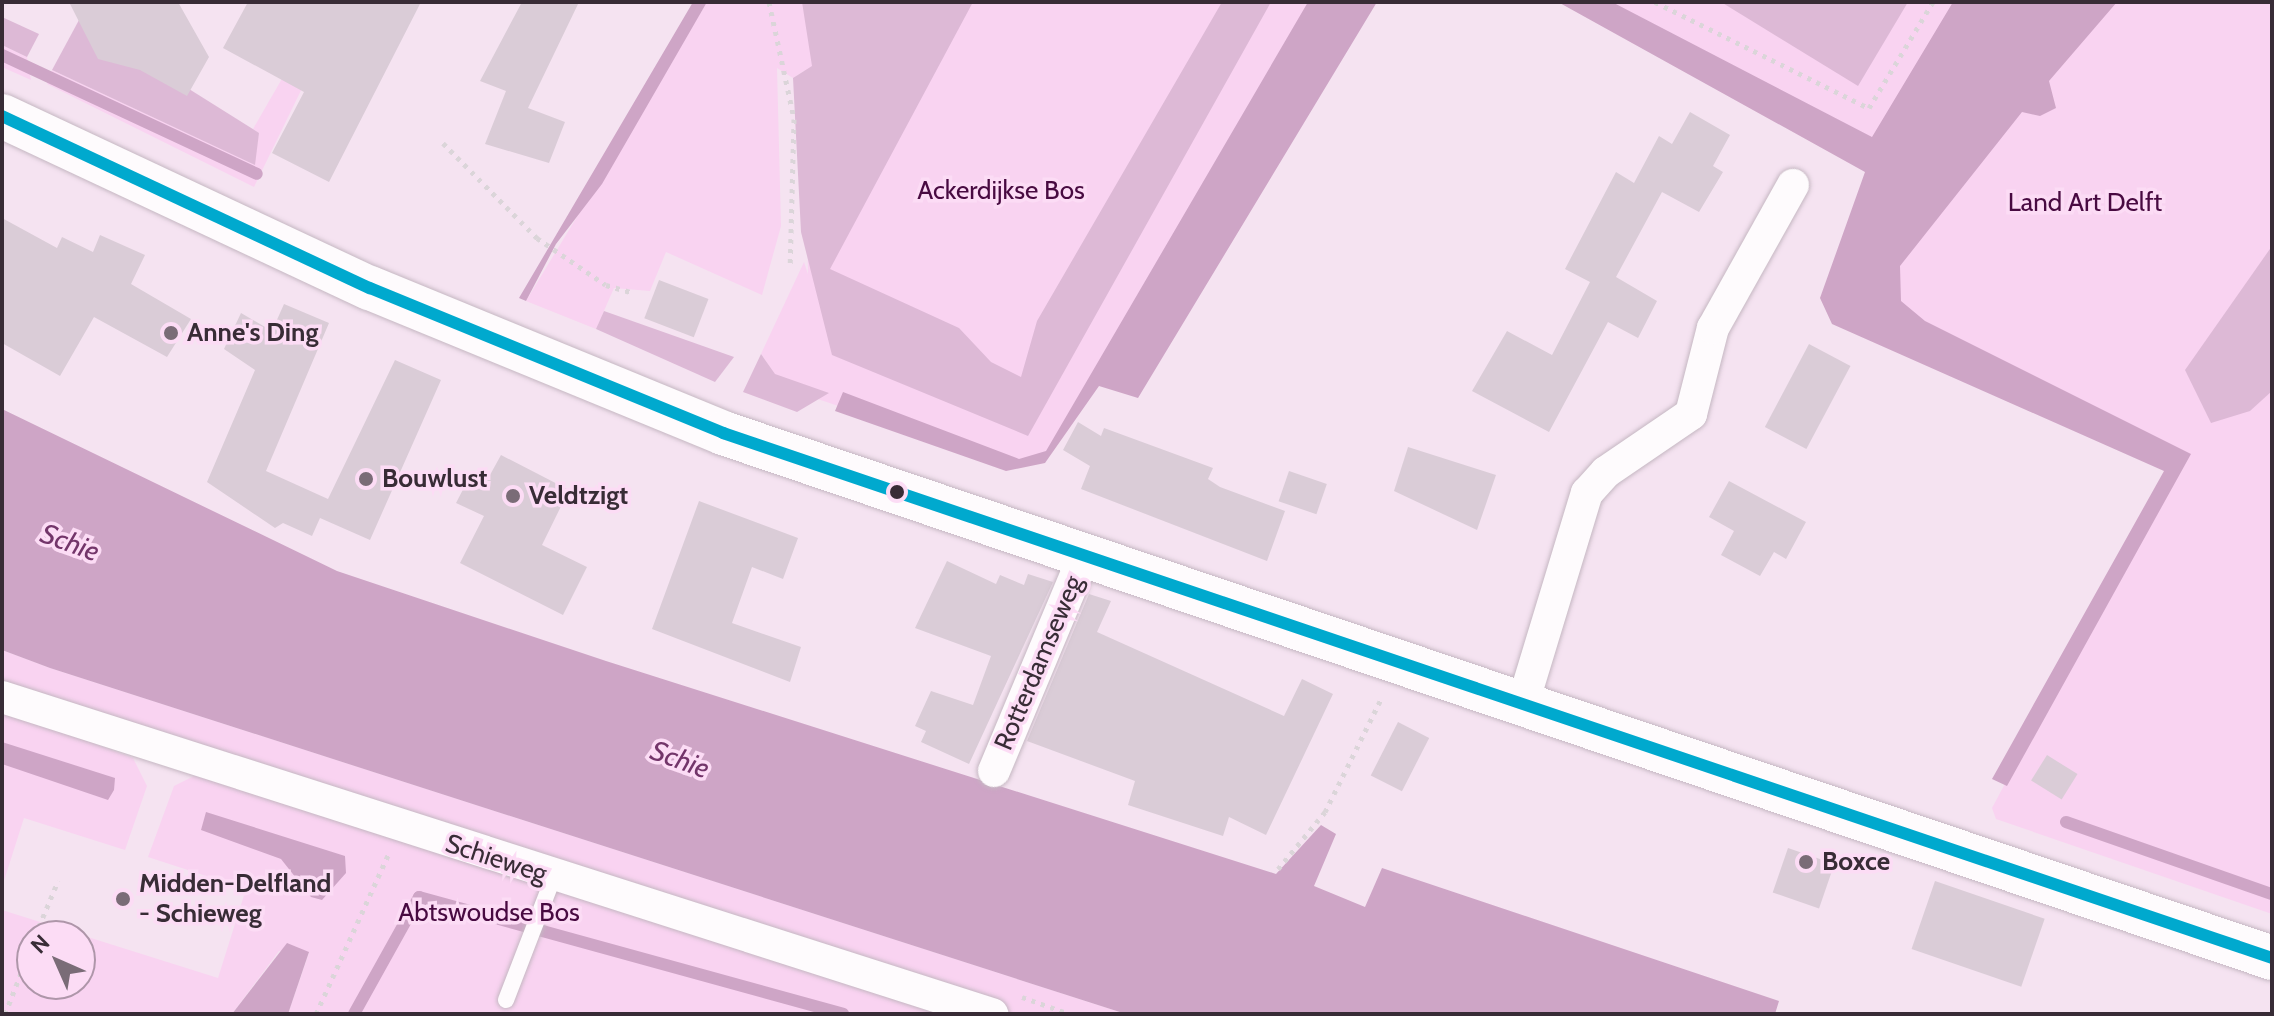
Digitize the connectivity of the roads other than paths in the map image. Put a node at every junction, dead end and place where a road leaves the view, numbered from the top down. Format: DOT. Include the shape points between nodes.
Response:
graph roads {
  1 [pos="2,116"];
  2 [pos="1793,185"];
  3 [pos="1084,556"];
  4 [pos="2,697"];
  5 [pos="1523,703"];
  6 [pos="994,771"];
  7 [pos="548,892"];
  8 [pos="2272,958"];
  9 [pos="506,1000"];
  10 [pos="992,1014"];
  1 -- 3 [label="street, Rotterdamseweg" via="367,287 723,433"];
  2 -- 5 [label="street" via="1713,328 1691,414 1606,472 1587,493"];
  3 -- 5 [label="street, Rotterdamseweg"];
  3 -- 6 [label="street, Rotterdamseweg"];
  4 -- 7 [label="street, Schieweg" via="400,827"];
  5 -- 8 [label="street, Rotterdamseweg"];
  7 -- 9 [label="lane"];
  7 -- 10 [label="street, Schieweg" via="794,945"];
}
